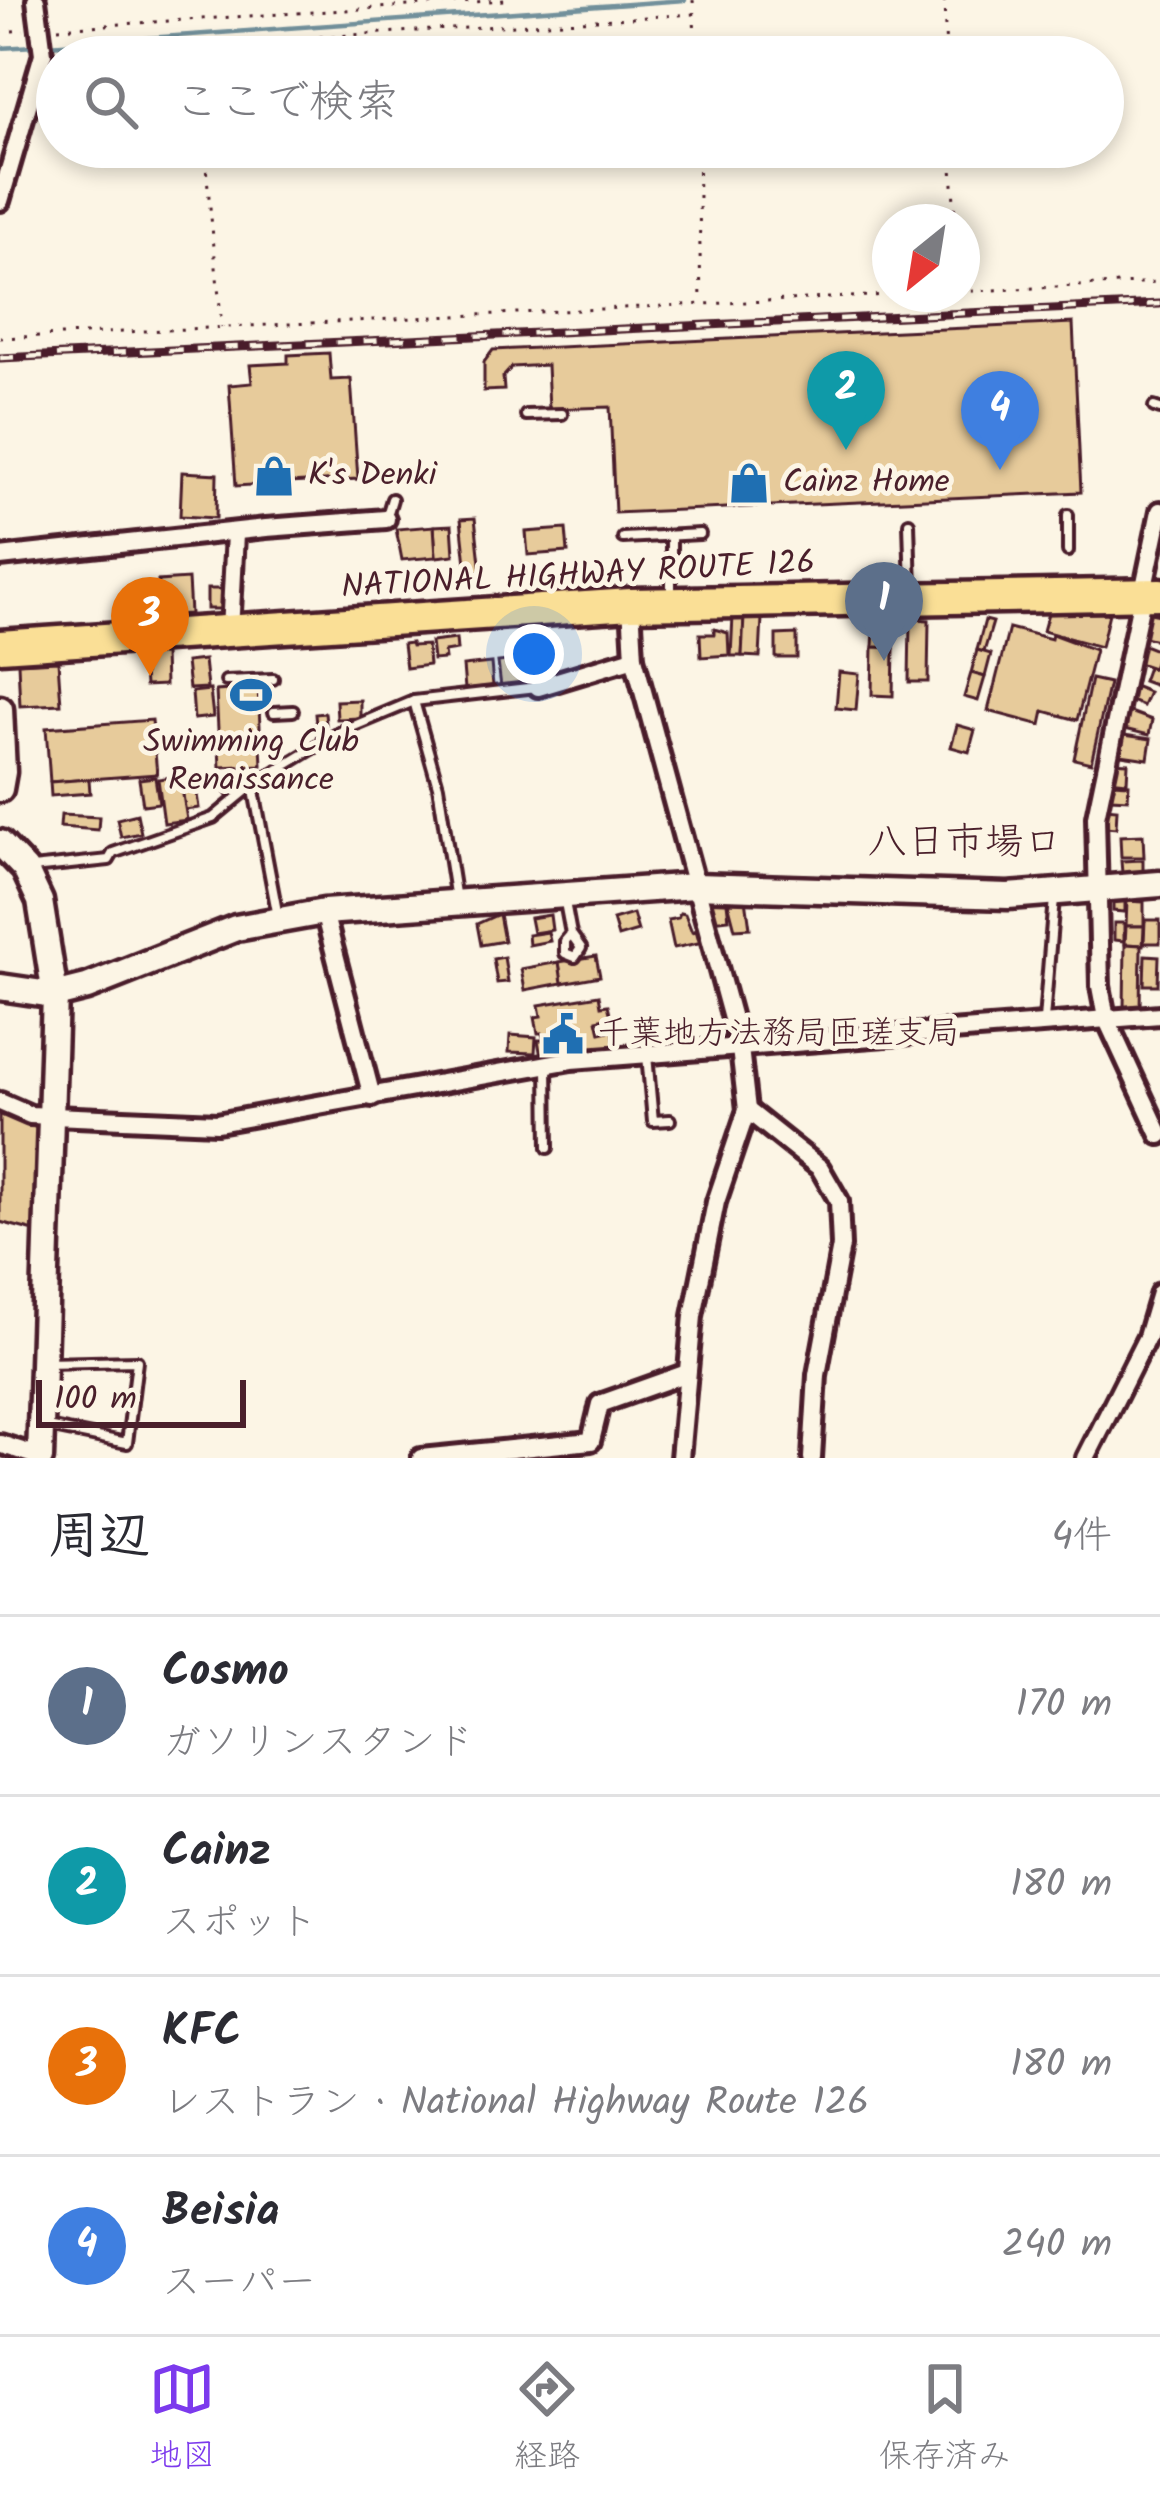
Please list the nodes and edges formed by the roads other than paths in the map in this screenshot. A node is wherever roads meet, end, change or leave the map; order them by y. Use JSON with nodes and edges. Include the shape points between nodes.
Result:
{"nodes":[{"id":1,"x":36,"y":0,"type":"edge"},
{"id":2,"x":39,"y":36,"type":"edge"},
{"id":3,"x":36,"y":78,"type":"edge"},
{"id":4,"x":0,"y":201,"type":"edge"},
{"id":5,"x":526,"y":415,"type":"dead end"},
{"id":6,"x":562,"y":415,"type":"dead end"},
{"id":7,"x":392,"y":499,"type":"dead end"},
{"id":8,"x":1160,"y":511,"type":"edge"},
{"id":9,"x":1068,"y":515,"type":"dead end"},
{"id":10,"x":386,"y":520,"type":"joint"},
{"id":11,"x":909,"y":523,"type":"dead end"},
{"id":12,"x":236,"y":534,"type":"junction"},
{"id":13,"x":700,"y":534,"type":"dead end"},
{"id":14,"x":670,"y":536,"type":"junction"},
{"id":15,"x":623,"y":538,"type":"dead end"},
{"id":16,"x":1068,"y":550,"type":"dead end"},
{"id":17,"x":0,"y":557,"type":"edge"},
{"id":18,"x":1150,"y":594,"type":"edge"},
{"id":19,"x":911,"y":598,"type":"junction"},
{"id":20,"x":672,"y":603,"type":"junction"},
{"id":21,"x":631,"y":604,"type":"junction"},
{"id":22,"x":254,"y":637,"type":"junction"},
{"id":23,"x":0,"y":646,"type":"edge"},
{"id":24,"x":634,"y":658,"type":"junction"},
{"id":25,"x":273,"y":679,"type":"dead end"},
{"id":26,"x":226,"y":682,"type":"dead end"},
{"id":27,"x":538,"y":687,"type":"joint"},
{"id":28,"x":414,"y":700,"type":"junction"},
{"id":29,"x":0,"y":709,"type":"edge"},
{"id":30,"x":293,"y":711,"type":"dead end"},
{"id":31,"x":274,"y":712,"type":"dead end"},
{"id":32,"x":253,"y":785,"type":"junction"},
{"id":33,"x":0,"y":789,"type":"edge"},
{"id":34,"x":1,"y":846,"type":"edge"},
{"id":35,"x":25,"y":868,"type":"junction"},
{"id":36,"x":1160,"y":884,"type":"edge"},
{"id":37,"x":695,"y":886,"type":"junction"},
{"id":38,"x":1096,"y":886,"type":"junction"},
{"id":39,"x":1054,"y":891,"type":"junction"},
{"id":40,"x":564,"y":895,"type":"junction"},
{"id":41,"x":456,"y":902,"type":"junction"},
{"id":42,"x":324,"y":912,"type":"junction"},
{"id":43,"x":278,"y":918,"type":"junction"},
{"id":44,"x":571,"y":934,"type":"dead end"},
{"id":45,"x":0,"y":987,"type":"edge"},
{"id":46,"x":55,"y":995,"type":"junction"},
{"id":47,"x":1160,"y":1015,"type":"edge"},
{"id":48,"x":1106,"y":1018,"type":"junction"},
{"id":49,"x":1044,"y":1022,"type":"junction"},
{"id":50,"x":740,"y":1048,"type":"junction"},
{"id":51,"x":647,"y":1053,"type":"junction"},
{"id":52,"x":547,"y":1064,"type":"junction"},
{"id":53,"x":372,"y":1097,"type":"junction"},
{"id":54,"x":0,"y":1102,"type":"edge"},
{"id":55,"x":746,"y":1110,"type":"junction"},
{"id":56,"x":52,"y":1117,"type":"junction"},
{"id":57,"x":670,"y":1120,"type":"dead end"},
{"id":58,"x":1160,"y":1135,"type":"edge"},
{"id":59,"x":548,"y":1148,"type":"dead end"},
{"id":60,"x":1160,"y":1294,"type":"edge"},
{"id":61,"x":43,"y":1364,"type":"junction"},
{"id":62,"x":687,"y":1373,"type":"junction"},
{"id":63,"x":41,"y":1426,"type":"junction"},
{"id":64,"x":0,"y":1444,"type":"edge"},
{"id":65,"x":41,"y":1458,"type":"edge"},
{"id":66,"x":421,"y":1458,"type":"edge"},
{"id":67,"x":680,"y":1458,"type":"edge"},
{"id":68,"x":812,"y":1458,"type":"edge"},
{"id":69,"x":1086,"y":1458,"type":"edge"}],
"edges":[{"from":1,"to":2,"type":"street"},
{"from":3,"to":4,"type":"street"},
{"from":5,"to":6,"type":"lane"},
{"from":7,"to":10,"type":"lane"},
{"from":8,"to":18,"type":"street"},
{"from":9,"to":16,"type":"lane"},
{"from":10,"to":12,"type":"street"},
{"from":11,"to":19,"type":"lane"},
{"from":12,"to":17,"type":"street"},
{"from":12,"to":22,"type":"street"},
{"from":13,"to":14,"type":"lane"},
{"from":14,"to":15,"type":"lane"},
{"from":14,"to":20,"type":"lane"},
{"from":18,"to":19,"type":"highway","name":"NATIONAL HIGHWAY ROUTE 126"},
{"from":18,"to":38,"type":"street","via":[[1096,818]]},
{"from":19,"to":20,"type":"highway","name":"NATIONAL HIGHWAY ROUTE 126"},
{"from":20,"to":21,"type":"highway","name":"NATIONAL HIGHWAY ROUTE 126"},
{"from":21,"to":22,"type":"highway","name":"NATIONAL HIGHWAY ROUTE 126"},
{"from":21,"to":24,"type":"street"},
{"from":22,"to":23,"type":"highway","name":"NATIONAL HIGHWAY ROUTE 126"},
{"from":24,"to":27,"type":"street"},
{"from":24,"to":37,"type":"street"},
{"from":25,"to":26,"type":"lane"},
{"from":27,"to":28,"type":"lane"},
{"from":28,"to":32,"type":"lane","via":[[342,731]]},
{"from":28,"to":41,"type":"lane","via":[[439,786]]},
{"from":29,"to":33,"type":"street"},
{"from":30,"to":31,"type":"lane"},
{"from":32,"to":35,"type":"lane","via":[[213,818],[109,860]]},
{"from":32,"to":43,"type":"lane"},
{"from":34,"to":35,"type":"street"},
{"from":35,"to":46,"type":"street","via":[[40,901]]},
{"from":36,"to":38,"type":"street"},
{"from":37,"to":39,"type":"street"},
{"from":37,"to":40,"type":"street"},
{"from":37,"to":50,"type":"street"},
{"from":38,"to":39,"type":"street"},
{"from":38,"to":48,"type":"street"},
{"from":39,"to":49,"type":"lane"},
{"from":40,"to":41,"type":"street"},
{"from":40,"to":44,"type":"lane"},
{"from":41,"to":42,"type":"street"},
{"from":42,"to":43,"type":"street"},
{"from":42,"to":53,"type":"street"},
{"from":43,"to":46,"type":"street"},
{"from":45,"to":46,"type":"street"},
{"from":46,"to":56,"type":"street"},
{"from":47,"to":48,"type":"street"},
{"from":48,"to":49,"type":"street"},
{"from":48,"to":58,"type":"street"},
{"from":49,"to":50,"type":"street"},
{"from":50,"to":51,"type":"street"},
{"from":50,"to":55,"type":"street"},
{"from":51,"to":52,"type":"street"},
{"from":51,"to":57,"type":"lane","via":[[653,1121]]},
{"from":52,"to":53,"type":"street"},
{"from":52,"to":59,"type":"lane"},
{"from":53,"to":56,"type":"street","via":[[217,1123]]},
{"from":54,"to":56,"type":"street"},
{"from":55,"to":62,"type":"street","via":[[716,1202]]},
{"from":55,"to":68,"type":"street","via":[[820,1168],[839,1201],[841,1246],[817,1375]]},
{"from":56,"to":61,"type":"street"},
{"from":60,"to":69,"type":"street"},
{"from":61,"to":63,"type":"street"},
{"from":61,"to":63,"type":"lane","via":[[137,1360],[128,1443]]},
{"from":62,"to":66,"type":"street","via":[[601,1403],[591,1441]]},
{"from":62,"to":67,"type":"street"},
{"from":63,"to":65,"type":"street"},
{"from":64,"to":65,"type":"street"}]}
